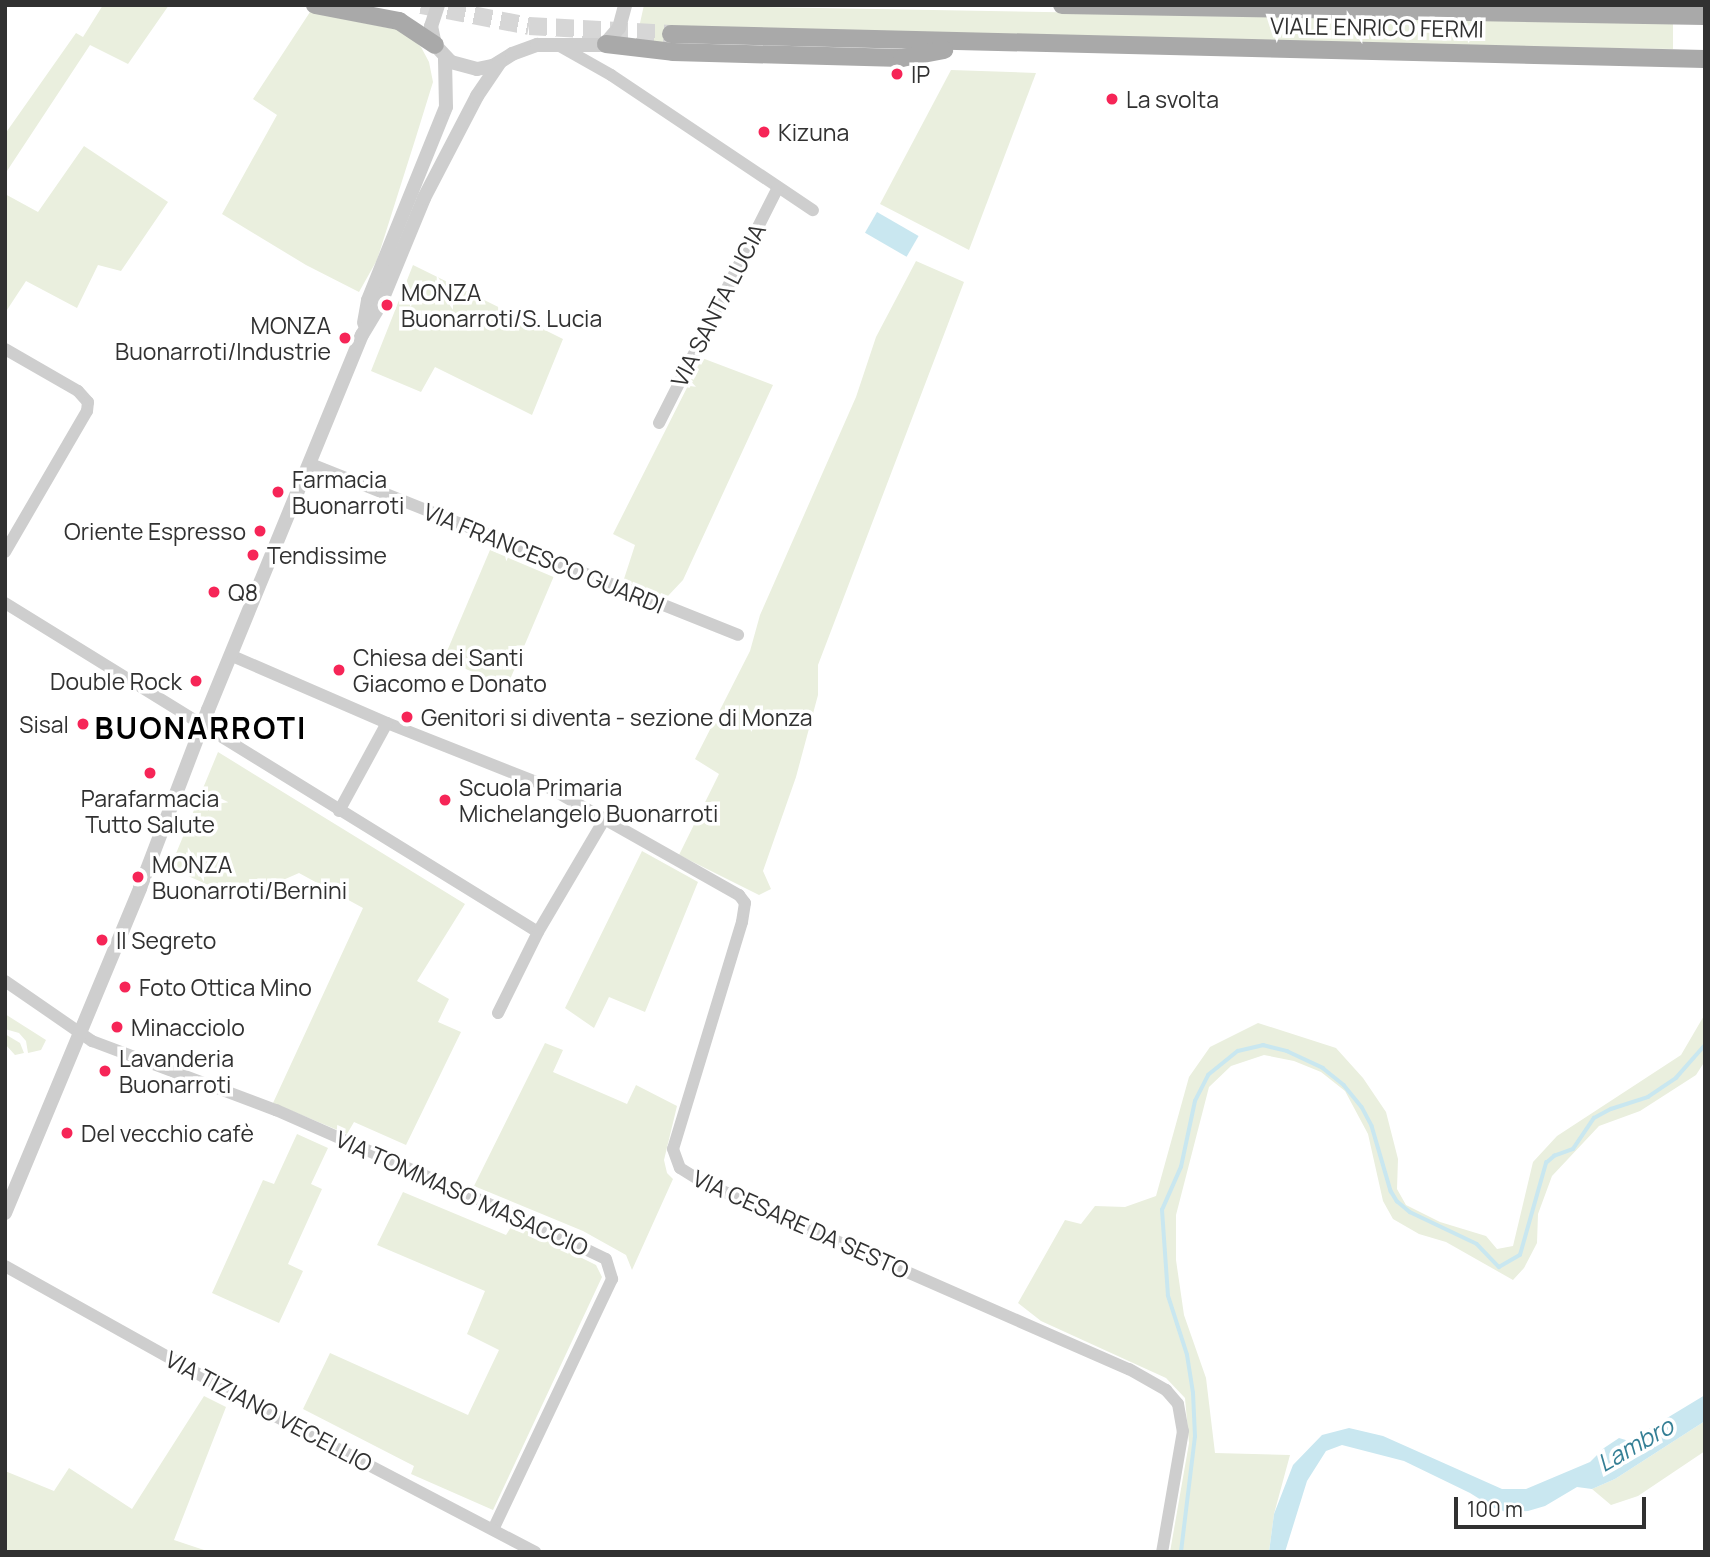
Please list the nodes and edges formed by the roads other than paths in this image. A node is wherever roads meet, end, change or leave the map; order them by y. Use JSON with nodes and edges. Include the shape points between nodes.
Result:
{"nodes":[{"id":1,"x":315,"y":5,"type":"edge"},
{"id":2,"x":438,"y":5,"type":"edge"},
{"id":3,"x":625,"y":5,"type":"edge"},
{"id":4,"x":1062,"y":5,"type":"edge"},
{"id":5,"x":1084,"y":6,"type":"edge"},
{"id":6,"x":1705,"y":16,"type":"edge"},
{"id":7,"x":671,"y":34,"type":"tunnel mouth"},
{"id":8,"x":556,"y":44,"type":"junction"},
{"id":9,"x":975,"y":44,"type":"junction"},
{"id":10,"x":604,"y":45,"type":"junction"},
{"id":11,"x":440,"y":51,"type":"junction"},
{"id":12,"x":1705,"y":58,"type":"edge"},
{"id":13,"x":500,"y":62,"type":"junction"},
{"id":14,"x":611,"y":75,"type":"junction"},
{"id":15,"x":778,"y":187,"type":"junction"},
{"id":16,"x":813,"y":209,"type":"dead end"},
{"id":17,"x":362,"y":335,"type":"junction"},
{"id":18,"x":5,"y":349,"type":"edge"},
{"id":19,"x":659,"y":423,"type":"dead end"},
{"id":20,"x":311,"y":464,"type":"junction"},
{"id":21,"x":5,"y":552,"type":"edge"},
{"id":22,"x":7,"y":609,"type":"edge"},
{"id":23,"x":738,"y":635,"type":"dead end"},
{"id":24,"x":230,"y":655,"type":"junction"},
{"id":25,"x":387,"y":723,"type":"junction"},
{"id":26,"x":202,"y":727,"type":"junction"},
{"id":27,"x":340,"y":811,"type":"junction"},
{"id":28,"x":604,"y":820,"type":"junction"},
{"id":29,"x":538,"y":932,"type":"junction"},
{"id":30,"x":5,"y":981,"type":"edge"},
{"id":31,"x":498,"y":1013,"type":"dead end"},
{"id":32,"x":80,"y":1033,"type":"junction"},
{"id":33,"x":5,"y":1213,"type":"edge"},
{"id":34,"x":5,"y":1266,"type":"edge"},
{"id":35,"x":494,"y":1528,"type":"junction"},
{"id":36,"x":535,"y":1552,"type":"edge"},
{"id":37,"x":1162,"y":1552,"type":"edge"}],
"edges":[{"from":1,"to":11,"type":"main road","via":[[399,21]]},
{"from":2,"to":11,"type":"street","via":[[431,26]]},
{"from":3,"to":10,"type":"street","via":[[619,28]]},
{"from":4,"to":5,"type":"main road","name":"VIALE ENRICO FERMI"},
{"from":5,"to":6,"type":"main road","name":"VIALE ENRICO FERMI"},
{"from":7,"to":9,"type":"main road","name":"VIALE ENRICO FERMI"},
{"from":8,"to":10,"type":"street"},
{"from":8,"to":13,"type":"street","via":[[529,46]]},
{"from":8,"to":14,"type":"street"},
{"from":9,"to":10,"type":"main road","via":[[902,58],[673,52]]},
{"from":9,"to":12,"type":"main road","name":"VIALE ENRICO FERMI"},
{"from":10,"to":14,"type":"street","via":[[601,62]]},
{"from":11,"to":13,"type":"street","via":[[468,69]]},
{"from":11,"to":17,"type":"street","via":[[446,107],[369,300]]},
{"from":13,"to":17,"type":"street","via":[[424,198],[380,305]]},
{"from":14,"to":15,"type":"street"},
{"from":15,"to":16,"type":"street"},
{"from":15,"to":19,"type":"street","name":"VIA SANTA LUCIA"},
{"from":17,"to":20,"type":"street"},
{"from":18,"to":21,"type":"street","via":[[78,391],[88,402]]},
{"from":20,"to":23,"type":"street","name":"VIA FRANCESCO GUARDI"},
{"from":20,"to":24,"type":"street"},
{"from":22,"to":26,"type":"street"},
{"from":24,"to":25,"type":"street"},
{"from":24,"to":26,"type":"street"},
{"from":25,"to":27,"type":"street"},
{"from":25,"to":28,"type":"street","via":[[527,777]]},
{"from":26,"to":27,"type":"street"},
{"from":26,"to":32,"type":"street"},
{"from":27,"to":29,"type":"street"},
{"from":28,"to":29,"type":"street"},
{"from":28,"to":37,"type":"street","name":"VIA CESARE DA SESTO","via":[[739,895],[744,903],[673,1149],[680,1168],[702,1182],[1129,1369],[1166,1390],[1178,1404],[1183,1431]]},
{"from":29,"to":31,"type":"street"},
{"from":30,"to":32,"type":"street","name":"VIA TOMMASO MASACCIO"},
{"from":32,"to":33,"type":"street"},
{"from":32,"to":35,"type":"street","name":"VIA TOMMASO MASACCIO","via":[[276,1110],[606,1259],[612,1279]]},
{"from":34,"to":35,"type":"street","name":"VIA TIZIANO VECELLIO","via":[[250,1403]]},
{"from":35,"to":36,"type":"street","name":"VIA TIZIANO VECELLIO"}]}
